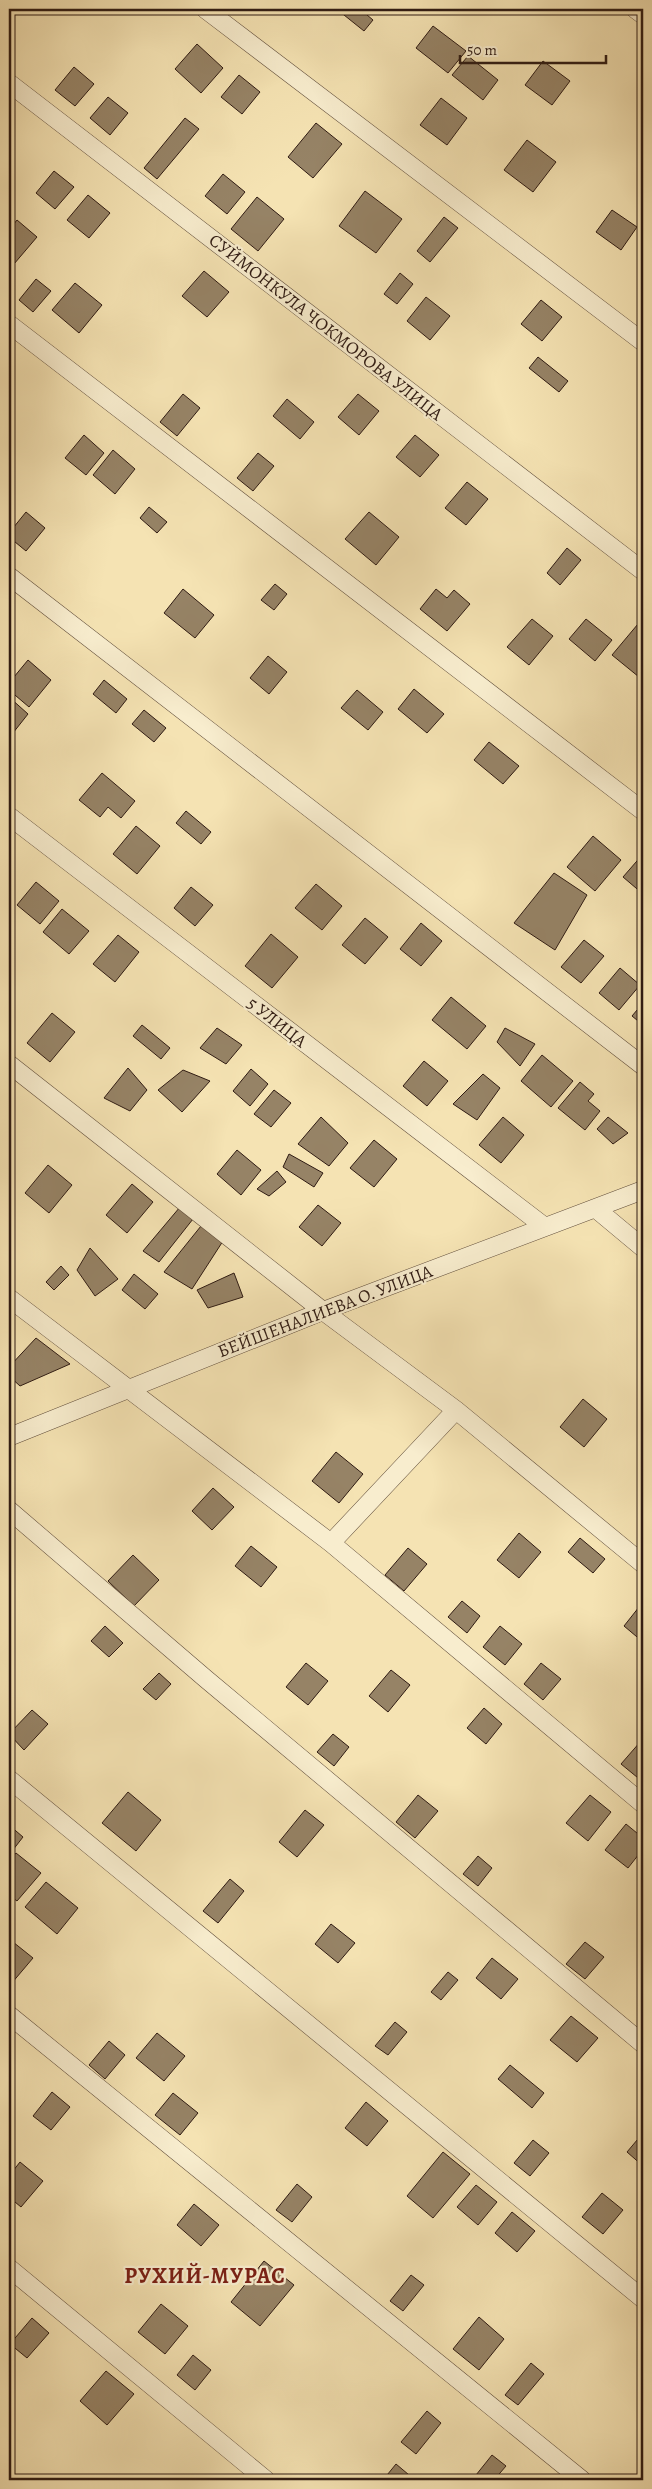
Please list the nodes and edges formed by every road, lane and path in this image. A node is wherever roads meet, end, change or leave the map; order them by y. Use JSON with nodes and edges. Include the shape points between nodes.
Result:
{"nodes":[{"id":1,"x":205,"y":9,"type":"edge"},
{"id":2,"x":9,"y":83,"type":"edge"},
{"id":3,"x":9,"y":324,"type":"edge"},
{"id":4,"x":643,"y":342,"type":"edge"},
{"id":5,"x":643,"y":571,"type":"edge"},
{"id":6,"x":9,"y":576,"type":"edge"},
{"id":7,"x":643,"y":811,"type":"edge"},
{"id":8,"x":9,"y":816,"type":"edge"},
{"id":9,"x":9,"y":1064,"type":"edge"},
{"id":10,"x":643,"y":1066,"type":"edge"},
{"id":11,"x":643,"y":1190,"type":"edge"},
{"id":12,"x":595,"y":1208,"type":"junction"},
{"id":13,"x":545,"y":1227,"type":"junction"},
{"id":14,"x":643,"y":1248,"type":"edge"},
{"id":15,"x":9,"y":1298,"type":"edge"},
{"id":16,"x":323,"y":1311,"type":"junction"},
{"id":17,"x":126,"y":1388,"type":"junction"},
{"id":18,"x":456,"y":1410,"type":"junction"},
{"id":19,"x":9,"y":1438,"type":"edge"},
{"id":20,"x":9,"y":1510,"type":"edge"},
{"id":21,"x":331,"y":1543,"type":"junction"},
{"id":22,"x":643,"y":1564,"type":"edge"},
{"id":23,"x":9,"y":1779,"type":"edge"},
{"id":24,"x":643,"y":1804,"type":"edge"},
{"id":25,"x":9,"y":2015,"type":"edge"},
{"id":26,"x":643,"y":2044,"type":"edge"},
{"id":27,"x":9,"y":2268,"type":"edge"},
{"id":28,"x":643,"y":2299,"type":"edge"},
{"id":29,"x":266,"y":2480,"type":"edge"},
{"id":30,"x":582,"y":2480,"type":"edge"}],
"edges":[{"from":1,"to":4,"type":"street"},
{"from":2,"to":5,"type":"street","name":"СУЙМОНКУЛА ЧОКМОРОВА УЛИЦА"},
{"from":3,"to":7,"type":"street"},
{"from":6,"to":10,"type":"street"},
{"from":8,"to":13,"type":"street","name":"5 УЛИЦА"},
{"from":9,"to":16,"type":"street"},
{"from":11,"to":12,"type":"street","name":"БЕЙШЕНАЛИЕВА О. УЛИЦА"},
{"from":12,"to":13,"type":"street","name":"БЕЙШЕНАЛИЕВА О. УЛИЦА"},
{"from":12,"to":14,"type":"street"},
{"from":13,"to":16,"type":"street","name":"БЕЙШЕНАЛИЕВА О. УЛИЦА"},
{"from":15,"to":17,"type":"street"},
{"from":16,"to":17,"type":"street","name":"БЕЙШЕНАЛИЕВА О. УЛИЦА"},
{"from":16,"to":18,"type":"street"},
{"from":17,"to":19,"type":"street","name":"БЕЙШЕНАЛИЕВА О. УЛИЦА"},
{"from":17,"to":21,"type":"street"},
{"from":18,"to":21,"type":"street"},
{"from":18,"to":22,"type":"street"},
{"from":20,"to":26,"type":"street"},
{"from":21,"to":24,"type":"street"},
{"from":23,"to":28,"type":"street"},
{"from":25,"to":30,"type":"street"},
{"from":27,"to":29,"type":"street"}]}
